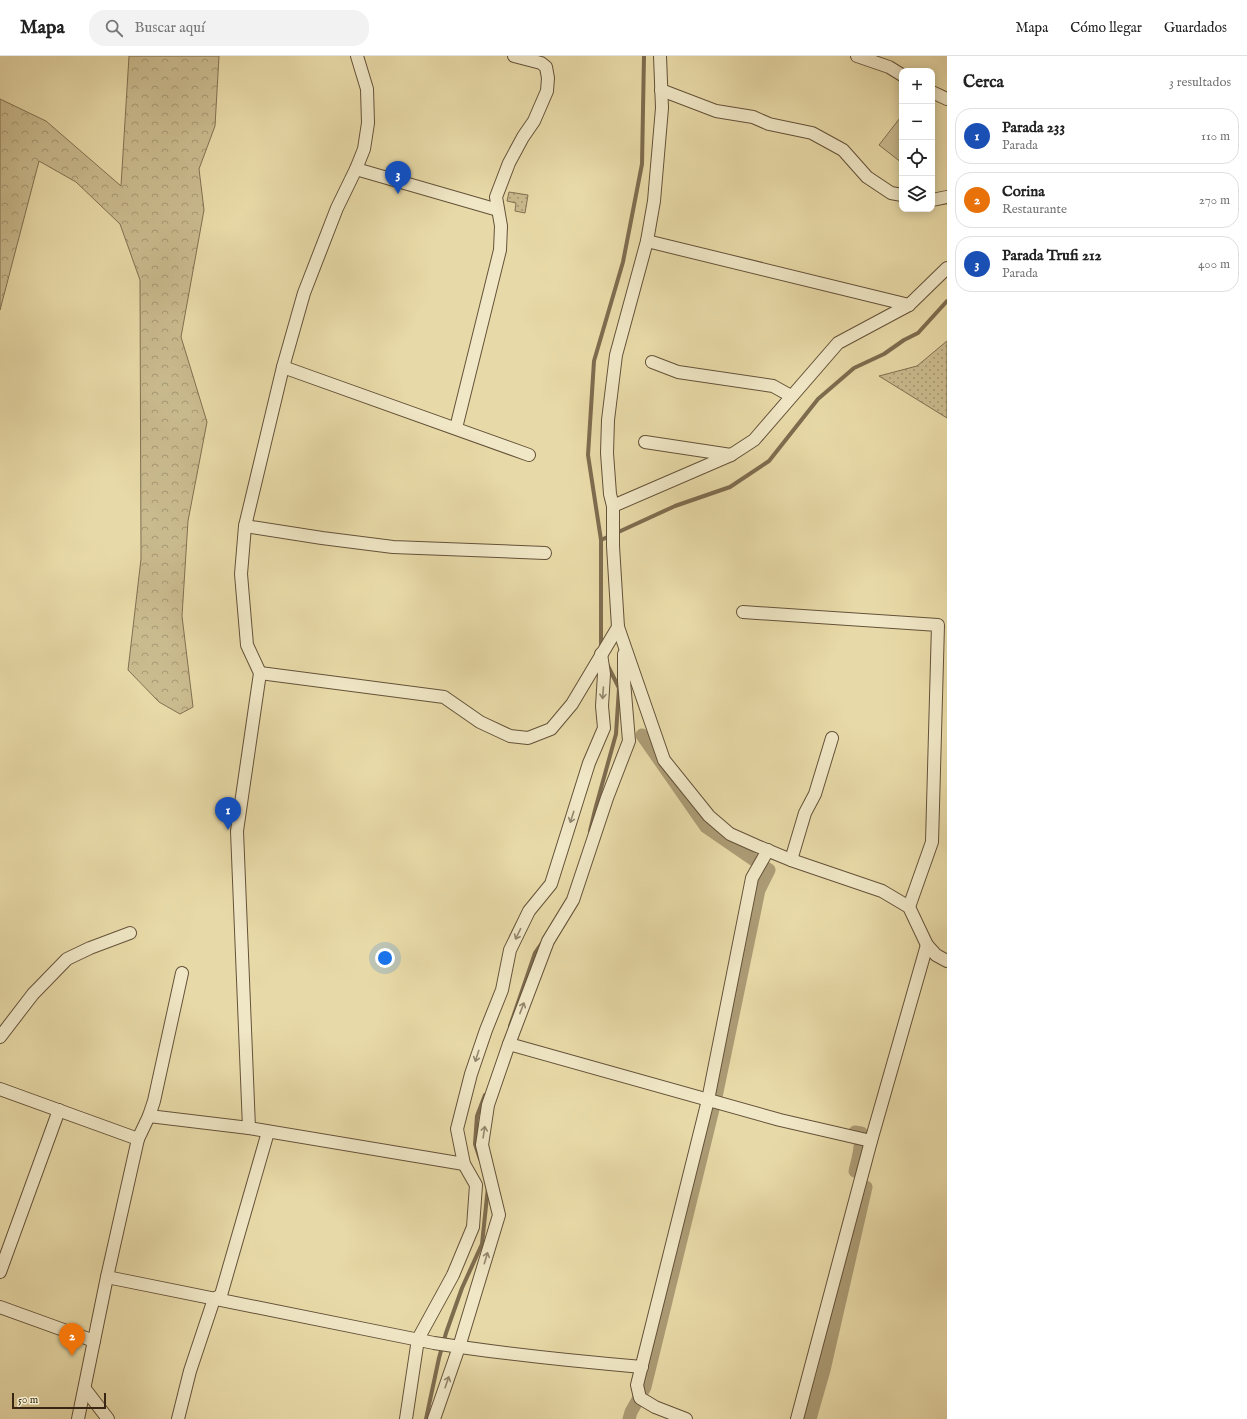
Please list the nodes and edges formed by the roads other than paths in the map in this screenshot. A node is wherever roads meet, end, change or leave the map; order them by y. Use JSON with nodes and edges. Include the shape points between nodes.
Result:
{"nodes":[{"id":1,"x":357,"y":56,"type":"edge"},
{"id":2,"x":514,"y":56,"type":"edge"},
{"id":3,"x":660,"y":56,"type":"edge"},
{"id":4,"x":857,"y":56,"type":"edge"},
{"id":5,"x":541,"y":60,"type":"edge"},
{"id":6,"x":899,"y":73,"type":"edge"},
{"id":7,"x":661,"y":90,"type":"junction"},
{"id":8,"x":935,"y":93,"type":"edge"},
{"id":9,"x":947,"y":99,"type":"edge"},
{"id":10,"x":356,"y":169,"type":"junction"},
{"id":11,"x":899,"y":194,"type":"edge"},
{"id":12,"x":947,"y":197,"type":"edge"},
{"id":13,"x":935,"y":199,"type":"edge"},
{"id":14,"x":498,"y":210,"type":"junction"},
{"id":15,"x":647,"y":241,"type":"junction"},
{"id":16,"x":947,"y":268,"type":"edge"},
{"id":17,"x":909,"y":305,"type":"junction"},
{"id":18,"x":652,"y":362,"type":"dead end"},
{"id":19,"x":284,"y":367,"type":"junction"},
{"id":20,"x":792,"y":396,"type":"junction"},
{"id":21,"x":456,"y":428,"type":"junction"},
{"id":22,"x":645,"y":442,"type":"dead end"},
{"id":23,"x":529,"y":455,"type":"dead end"},
{"id":24,"x":732,"y":455,"type":"junction"},
{"id":25,"x":613,"y":506,"type":"junction"},
{"id":26,"x":245,"y":526,"type":"junction"},
{"id":27,"x":545,"y":553,"type":"dead end"},
{"id":28,"x":743,"y":612,"type":"dead end"},
{"id":29,"x":618,"y":626,"type":"junction"},
{"id":30,"x":624,"y":644,"type":"junction"},
{"id":31,"x":602,"y":654,"type":"junction"},
{"id":32,"x":260,"y":673,"type":"junction"},
{"id":33,"x":941,"y":732,"type":"edge"},
{"id":34,"x":832,"y":738,"type":"dead end"},
{"id":35,"x":768,"y":850,"type":"junction"},
{"id":36,"x":792,"y":860,"type":"junction"},
{"id":37,"x":909,"y":907,"type":"junction"},
{"id":38,"x":130,"y":933,"type":"dead end"},
{"id":39,"x":927,"y":945,"type":"junction"},
{"id":40,"x":947,"y":962,"type":"edge"},
{"id":41,"x":182,"y":973,"type":"dead end"},
{"id":42,"x":0,"y":1038,"type":"edge"},
{"id":43,"x":509,"y":1044,"type":"junction"},
{"id":44,"x":0,"y":1089,"type":"edge"},
{"id":45,"x":708,"y":1100,"type":"junction"},
{"id":46,"x":59,"y":1110,"type":"junction"},
{"id":47,"x":149,"y":1116,"type":"junction"},
{"id":48,"x":249,"y":1128,"type":"junction"},
{"id":49,"x":268,"y":1132,"type":"junction"},
{"id":50,"x":138,"y":1139,"type":"junction"},
{"id":51,"x":871,"y":1142,"type":"junction"},
{"id":52,"x":464,"y":1164,"type":"junction"},
{"id":53,"x":0,"y":1272,"type":"edge"},
{"id":54,"x":107,"y":1277,"type":"junction"},
{"id":55,"x":214,"y":1299,"type":"junction"},
{"id":56,"x":0,"y":1307,"type":"edge"},
{"id":57,"x":418,"y":1339,"type":"junction"},
{"id":58,"x":94,"y":1341,"type":"junction"},
{"id":59,"x":455,"y":1346,"type":"junction"},
{"id":60,"x":642,"y":1367,"type":"junction"},
{"id":61,"x":85,"y":1389,"type":"junction"},
{"id":62,"x":78,"y":1419,"type":"edge"},
{"id":63,"x":108,"y":1419,"type":"edge"},
{"id":64,"x":178,"y":1419,"type":"edge"},
{"id":65,"x":406,"y":1419,"type":"edge"},
{"id":66,"x":434,"y":1419,"type":"edge"},
{"id":67,"x":686,"y":1419,"type":"edge"},
{"id":68,"x":797,"y":1419,"type":"edge"}],
"edges":[{"from":1,"to":10,"type":"street","via":[[367,89],[368,123],[364,149]]},
{"from":2,"to":5,"type":"street"},
{"from":3,"to":7,"type":"street"},
{"from":4,"to":6,"type":"street"},
{"from":5,"to":14,"type":"street","via":[[546,67],[548,78],[546,91],[534,121],[509,163],[498,190]]},
{"from":7,"to":11,"type":"street","via":[[716,111],[753,117],[769,124],[812,133],[843,150],[867,177],[891,193]]},
{"from":7,"to":15,"type":"street","via":[[660,139]]},
{"from":8,"to":9,"type":"street"},
{"from":10,"to":14,"type":"street"},
{"from":10,"to":19,"type":"street","via":[[337,208],[304,294]]},
{"from":12,"to":13,"type":"street"},
{"from":14,"to":21,"type":"street","via":[[501,226],[500,250]]},
{"from":15,"to":17,"type":"street"},
{"from":15,"to":25,"type":"street","via":[[616,355],[608,420],[610,494]]},
{"from":16,"to":17,"type":"street"},
{"from":17,"to":20,"type":"street","via":[[838,343]]},
{"from":18,"to":20,"type":"street","via":[[678,372],[773,386]]},
{"from":19,"to":21,"type":"street"},
{"from":19,"to":26,"type":"street"},
{"from":20,"to":24,"type":"street","via":[[754,440]]},
{"from":21,"to":23,"type":"street"},
{"from":22,"to":24,"type":"street"},
{"from":24,"to":25,"type":"street"},
{"from":25,"to":29,"type":"street"},
{"from":26,"to":27,"type":"street","via":[[393,547]]},
{"from":26,"to":32,"type":"street","via":[[241,574],[247,645]]},
{"from":28,"to":33,"type":"street","via":[[938,626]]},
{"from":29,"to":30,"type":"street"},
{"from":29,"to":31,"type":"street"},
{"from":30,"to":35,"type":"street","via":[[664,760],[709,816],[730,834]]},
{"from":43,"to":30,"type":"street","one_way":true,"via":[[548,941],[573,900],[629,741]]},
{"from":31,"to":32,"type":"street","via":[[572,704],[551,729],[528,738],[510,736],[480,722],[444,697]]},
{"from":31,"to":52,"type":"street","one_way":true,"via":[[604,728],[589,763],[551,884],[529,911],[510,950],[502,990],[471,1074],[457,1128]]},
{"from":32,"to":48,"type":"street","via":[[237,831]]},
{"from":33,"to":37,"type":"street","via":[[932,842]]},
{"from":34,"to":36,"type":"street","via":[[815,794],[805,813]]},
{"from":35,"to":36,"type":"street"},
{"from":35,"to":45,"type":"street","via":[[752,878]]},
{"from":36,"to":37,"type":"street","via":[[882,891]]},
{"from":37,"to":39,"type":"street"},
{"from":38,"to":42,"type":"street","via":[[67,959],[33,994]]},
{"from":39,"to":40,"type":"street"},
{"from":39,"to":51,"type":"street"},
{"from":41,"to":47,"type":"street"},
{"from":43,"to":45,"type":"street"},
{"from":59,"to":43,"type":"street","one_way":true,"via":[[499,1215],[482,1145],[488,1105]]},
{"from":44,"to":46,"type":"street"},
{"from":45,"to":51,"type":"street"},
{"from":45,"to":60,"type":"street"},
{"from":46,"to":50,"type":"street"},
{"from":46,"to":53,"type":"street"},
{"from":47,"to":48,"type":"street"},
{"from":47,"to":50,"type":"street"},
{"from":48,"to":49,"type":"street"},
{"from":49,"to":52,"type":"street"},
{"from":49,"to":55,"type":"street","via":[[220,1295]]},
{"from":50,"to":54,"type":"street"},
{"from":51,"to":68,"type":"street"},
{"from":52,"to":57,"type":"street","via":[[476,1185],[473,1227],[453,1275]]},
{"from":54,"to":55,"type":"street"},
{"from":54,"to":58,"type":"street"},
{"from":55,"to":57,"type":"street"},
{"from":55,"to":64,"type":"street","via":[[190,1371]]},
{"from":56,"to":58,"type":"street"},
{"from":57,"to":59,"type":"street"},
{"from":57,"to":65,"type":"street"},
{"from":58,"to":61,"type":"street"},
{"from":59,"to":60,"type":"street"},
{"from":66,"to":59,"type":"street","one_way":true},
{"from":60,"to":67,"type":"street","via":[[637,1385],[640,1398]]},
{"from":61,"to":62,"type":"street"},
{"from":61,"to":63,"type":"street"}]}
